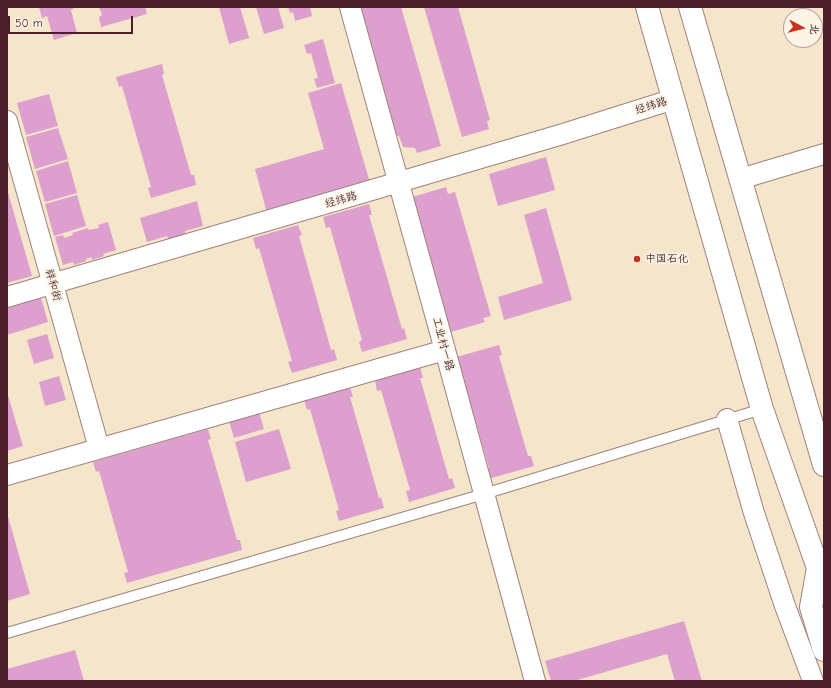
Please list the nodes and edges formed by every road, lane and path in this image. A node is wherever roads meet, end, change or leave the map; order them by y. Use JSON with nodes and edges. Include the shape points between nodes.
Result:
{"nodes":[{"id":1,"x":350,"y":7,"type":"edge"},
{"id":2,"x":647,"y":7,"type":"edge"},
{"id":3,"x":690,"y":7,"type":"edge"},
{"id":4,"x":674,"y":99,"type":"junction"},
{"id":5,"x":7,"y":121,"type":"edge"},
{"id":6,"x":824,"y":154,"type":"edge"},
{"id":7,"x":740,"y":179,"type":"junction"},
{"id":8,"x":399,"y":182,"type":"junction"},
{"id":9,"x":53,"y":284,"type":"junction"},
{"id":10,"x":7,"y":297,"type":"edge"},
{"id":11,"x":445,"y":350,"type":"junction"},
{"id":12,"x":762,"y":409,"type":"junction"},
{"id":13,"x":727,"y":419,"type":"junction"},
{"id":14,"x":99,"y":448,"type":"junction"},
{"id":15,"x":823,"y":461,"type":"edge"},
{"id":16,"x":7,"y":475,"type":"edge"},
{"id":17,"x":484,"y":494,"type":"junction"},
{"id":18,"x":821,"y":577,"type":"edge"},
{"id":19,"x":7,"y":633,"type":"edge"},
{"id":20,"x":824,"y":650,"type":"edge"},
{"id":21,"x":535,"y":681,"type":"edge"},
{"id":22,"x":813,"y":681,"type":"edge"}],
"edges":[{"from":1,"to":8,"type":"street","name":"工业村一路"},
{"from":2,"to":4,"type":"highway"},
{"from":3,"to":7,"type":"highway"},
{"from":4,"to":8,"type":"street","name":"经纬路"},
{"from":4,"to":12,"type":"highway"},
{"from":5,"to":9,"type":"street","name":"祥和街"},
{"from":6,"to":7,"type":"street"},
{"from":7,"to":15,"type":"highway"},
{"from":8,"to":9,"type":"street","name":"经纬路"},
{"from":8,"to":11,"type":"street","name":"工业村一路"},
{"from":9,"to":10,"type":"street","name":"经纬路"},
{"from":9,"to":14,"type":"street","name":"祥和街"},
{"from":11,"to":14,"type":"street"},
{"from":11,"to":17,"type":"street","name":"工业村一路"},
{"from":12,"to":13,"type":"lane"},
{"from":12,"to":18,"type":"highway"},
{"from":13,"to":17,"type":"lane"},
{"from":13,"to":22,"type":"street","via":[[754,513]]},
{"from":14,"to":16,"type":"street"},
{"from":17,"to":19,"type":"lane"},
{"from":17,"to":21,"type":"street","name":"工业村一路"},
{"from":18,"to":20,"type":"highway","via":[[811,607]]}]}
